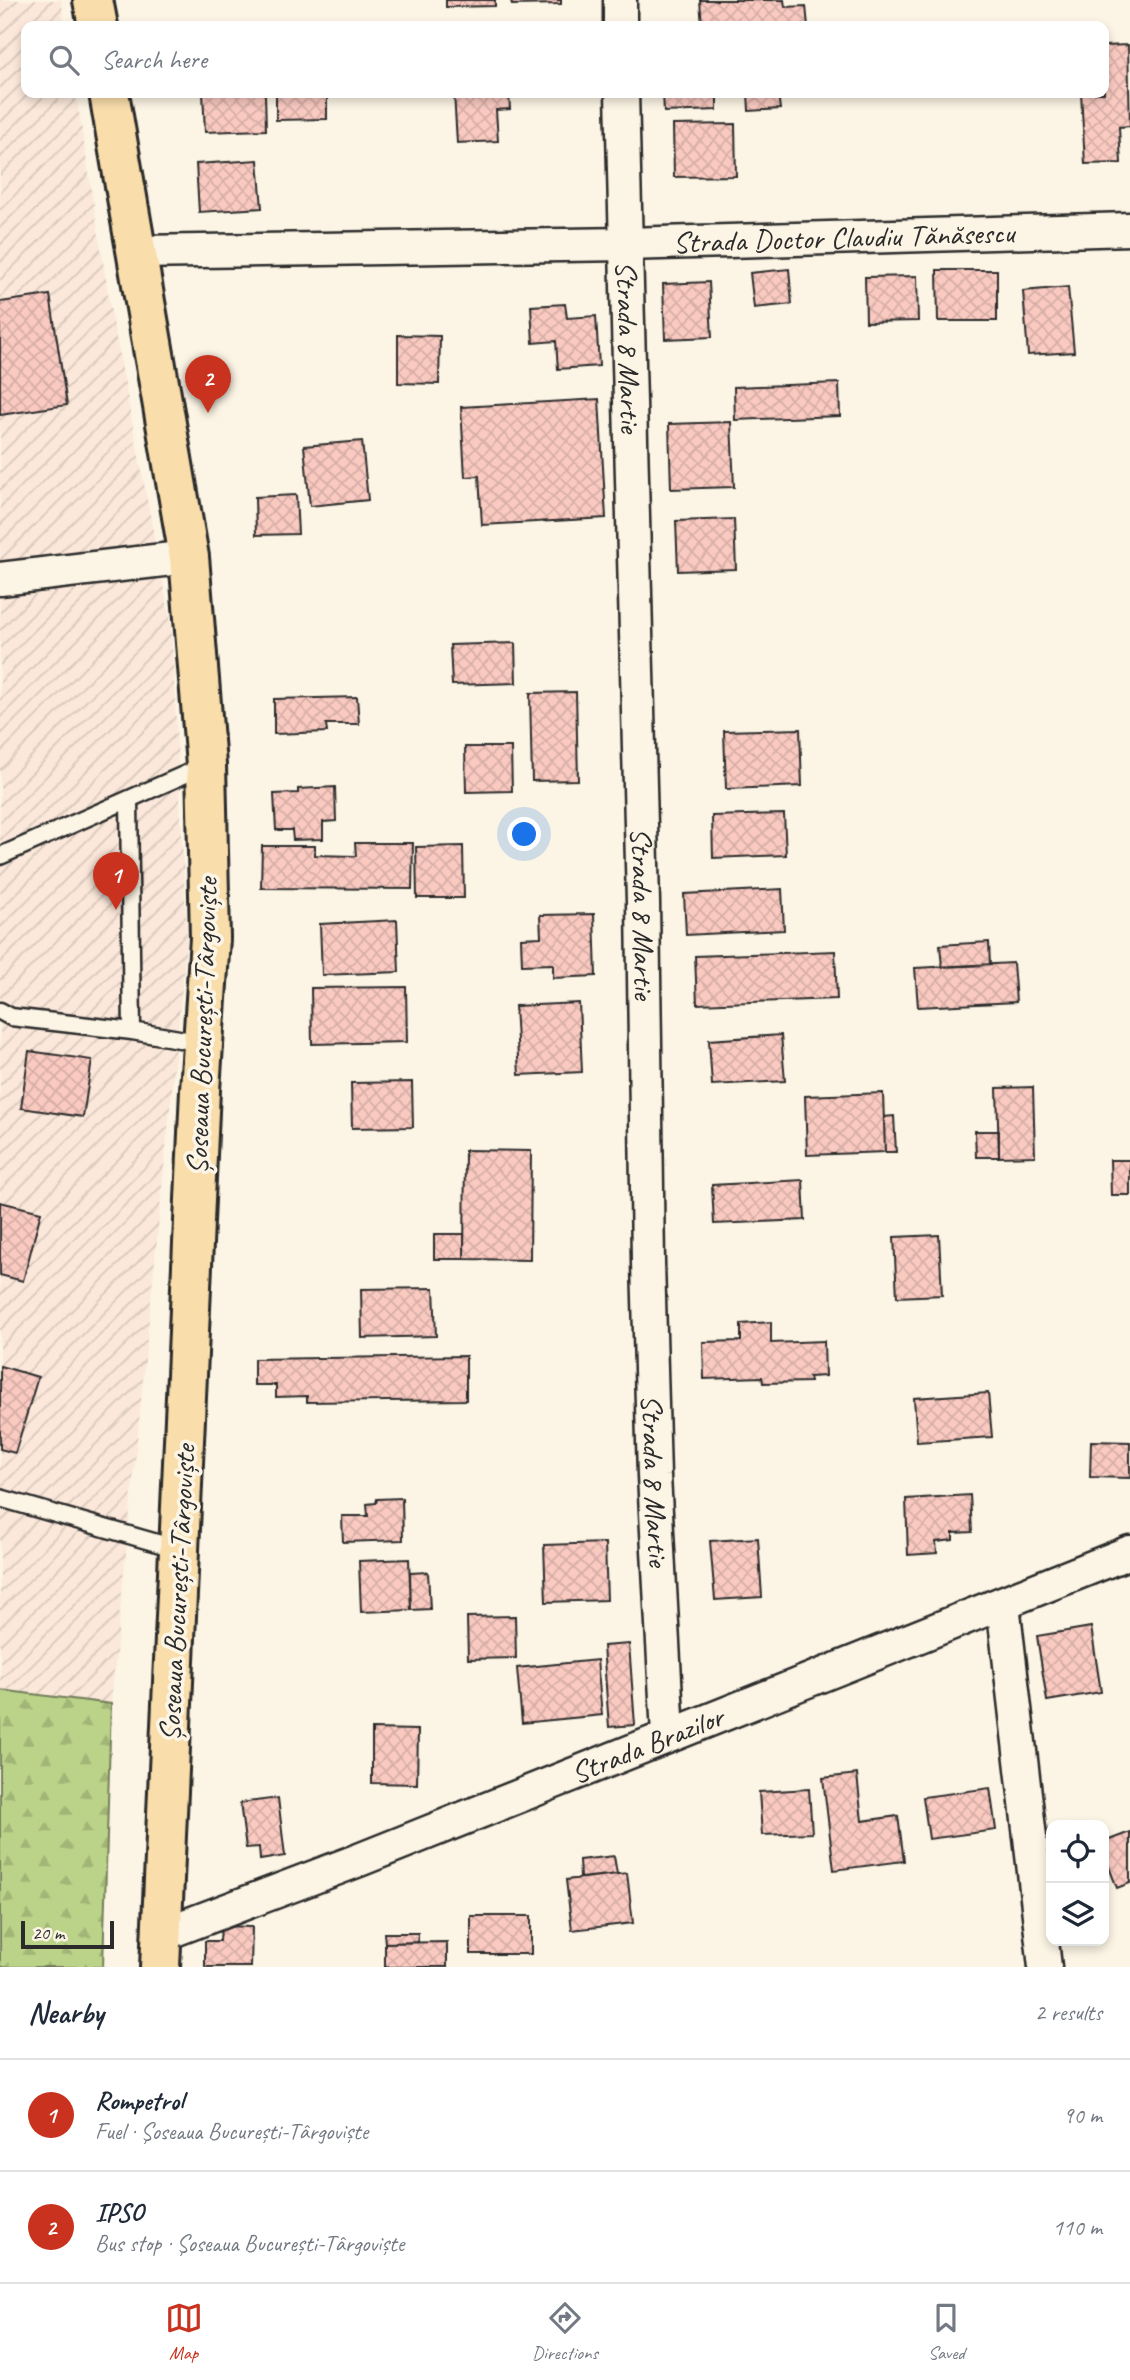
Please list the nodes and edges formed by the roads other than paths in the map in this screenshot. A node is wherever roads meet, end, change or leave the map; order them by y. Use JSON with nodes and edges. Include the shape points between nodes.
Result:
{"nodes":[{"id":1,"x":93,"y":0,"type":"edge"},
{"id":2,"x":620,"y":0,"type":"edge"},
{"id":3,"x":97,"y":21,"type":"edge"},
{"id":4,"x":620,"y":21,"type":"edge"},
{"id":5,"x":110,"y":98,"type":"edge"},
{"id":6,"x":622,"y":98,"type":"edge"},
{"id":7,"x":1130,"y":229,"type":"edge"},
{"id":8,"x":626,"y":244,"type":"junction"},
{"id":9,"x":137,"y":252,"type":"junction"},
{"id":10,"x":189,"y":557,"type":"junction"},
{"id":11,"x":0,"y":579,"type":"edge"},
{"id":12,"x":206,"y":765,"type":"junction"},
{"id":13,"x":129,"y":800,"type":"junction"},
{"id":14,"x":0,"y":856,"type":"edge"},
{"id":15,"x":0,"y":1011,"type":"edge"},
{"id":16,"x":132,"y":1031,"type":"junction"},
{"id":17,"x":203,"y":1043,"type":"junction"},
{"id":18,"x":0,"y":1498,"type":"edge"},
{"id":19,"x":178,"y":1549,"type":"junction"},
{"id":20,"x":1130,"y":1552,"type":"edge"},
{"id":21,"x":1003,"y":1604,"type":"junction"},
{"id":22,"x":668,"y":1735,"type":"junction"},
{"id":23,"x":161,"y":1951,"type":"edge"},
{"id":24,"x":1045,"y":1967,"type":"edge"}],
"edges":[{"from":1,"to":3,"type":"main road"},
{"from":2,"to":4,"type":"street"},
{"from":5,"to":9,"type":"main road","name":"Șoseaua București-Târgoviște"},
{"from":6,"to":8,"type":"street","name":"Strada 8 Martie"},
{"from":7,"to":8,"type":"street","name":"Strada Doctor Claudiu Tănăsescu"},
{"from":8,"to":9,"type":"street","name":"Strada Doctor Claudiu Tănăsescu"},
{"from":8,"to":22,"type":"street","name":"Strada 8 Martie","via":[[648,1275]]},
{"from":9,"to":10,"type":"main road","name":"Șoseaua București-Târgoviște"},
{"from":10,"to":11,"type":"street"},
{"from":10,"to":12,"type":"main road","name":"Șoseaua București-Târgoviște"},
{"from":12,"to":13,"type":"lane"},
{"from":12,"to":17,"type":"main road","name":"Șoseaua București-Târgoviște","via":[[210,938]]},
{"from":13,"to":14,"type":"lane"},
{"from":13,"to":16,"type":"lane"},
{"from":15,"to":16,"type":"lane","via":[[11,1017]]},
{"from":16,"to":17,"type":"lane"},
{"from":17,"to":19,"type":"main road","name":"Șoseaua București-Târgoviște"},
{"from":18,"to":19,"type":"lane"},
{"from":19,"to":23,"type":"main road","name":"Șoseaua București-Târgoviște"},
{"from":20,"to":21,"type":"street","name":"Strada Brazilor"},
{"from":21,"to":22,"type":"street","name":"Strada Brazilor"},
{"from":21,"to":24,"type":"street"},
{"from":22,"to":23,"type":"street","name":"Strada Brazilor","via":[[359,1860]]}]}
